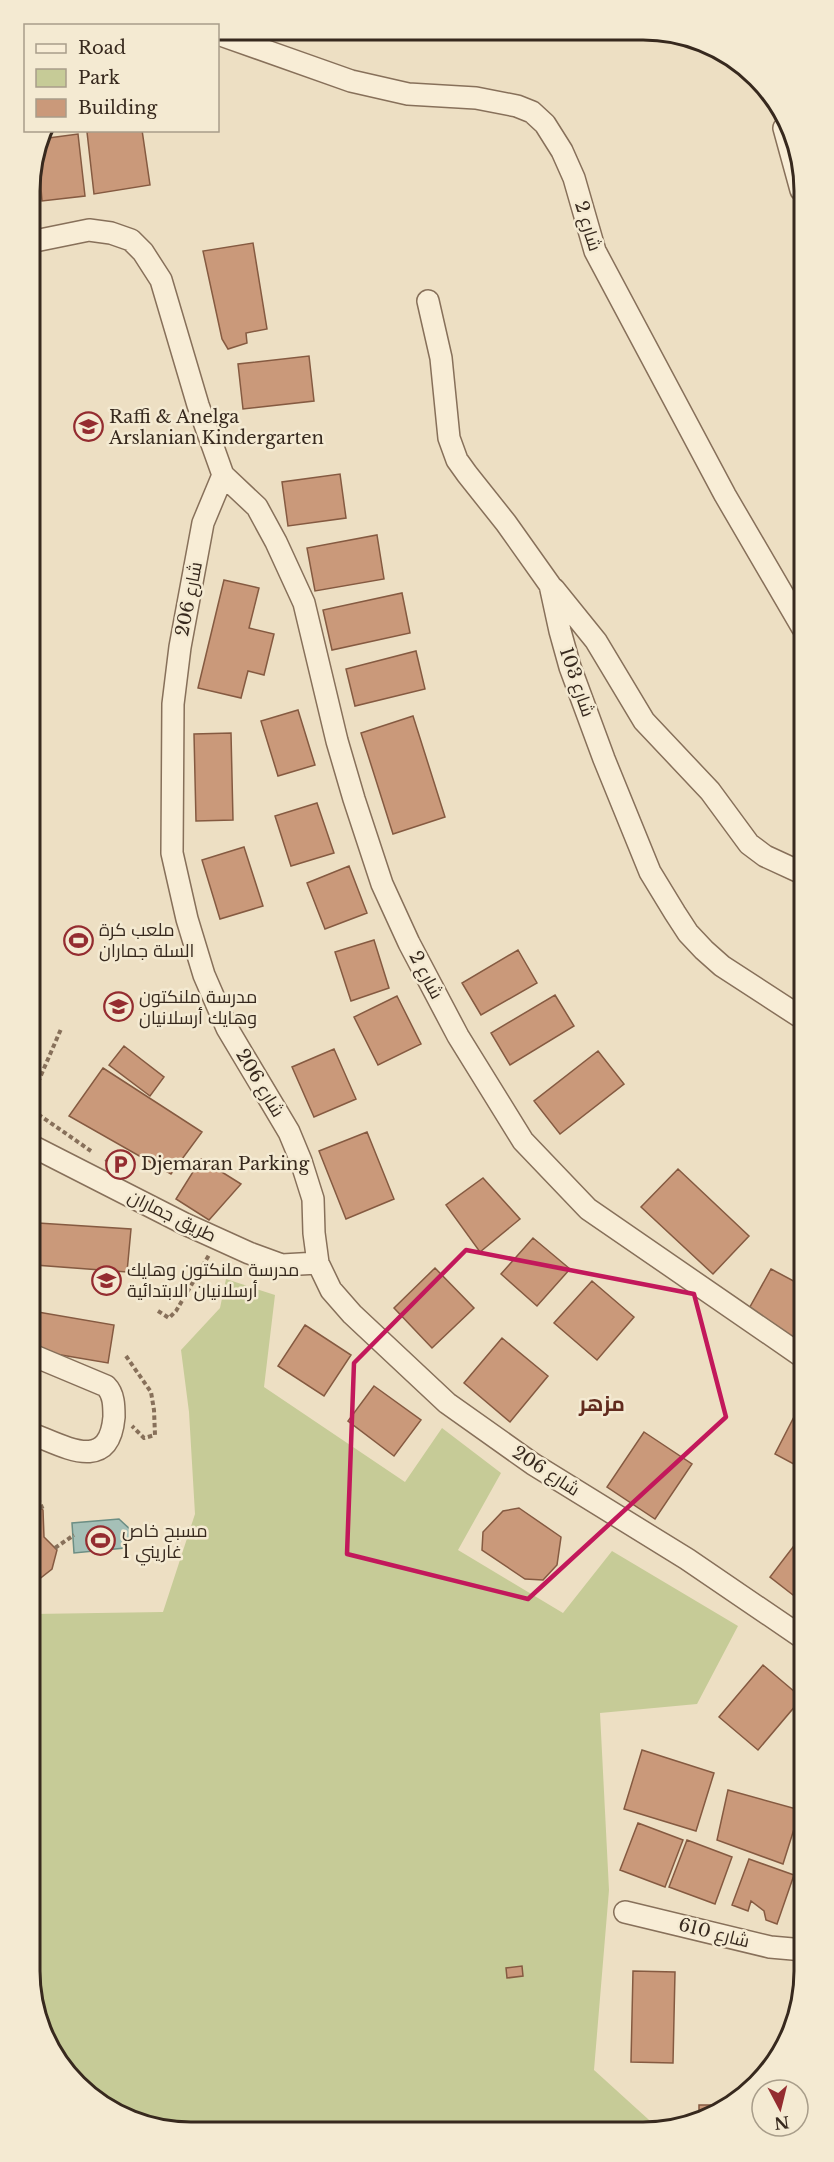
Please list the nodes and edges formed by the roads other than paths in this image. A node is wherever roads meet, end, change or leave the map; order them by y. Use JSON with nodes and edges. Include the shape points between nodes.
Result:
{"nodes":[{"id":1,"x":235,"y":40,"type":"edge"},
{"id":2,"x":41,"y":240,"type":"edge"},
{"id":3,"x":428,"y":302,"type":"dead end"},
{"id":4,"x":223,"y":475,"type":"junction"},
{"id":5,"x":550,"y":585,"type":"junction"},
{"id":6,"x":794,"y":613,"type":"edge"},
{"id":7,"x":794,"y":869,"type":"edge"},
{"id":8,"x":794,"y":1013,"type":"edge"},
{"id":9,"x":40,"y":1150,"type":"edge"},
{"id":10,"x":318,"y":1263,"type":"junction"},
{"id":11,"x":793,"y":1350,"type":"edge"},
{"id":12,"x":40,"y":1358,"type":"edge"},
{"id":13,"x":40,"y":1438,"type":"edge"},
{"id":14,"x":793,"y":1631,"type":"edge"},
{"id":15,"x":625,"y":1912,"type":"dead end"},
{"id":16,"x":793,"y":1949,"type":"edge"}],
"edges":[{"from":1,"to":6,"type":"street","name":"شارع 2","via":[[351,81],[408,94],[476,98],[517,106],[532,112],[545,124],[574,178],[595,252],[724,495]]},
{"from":2,"to":4,"type":"street","via":[[89,230],[131,240],[144,252],[161,280]]},
{"from":3,"to":5,"type":"street","name":"شارع 103","via":[[441,358],[449,438],[457,460]]},
{"from":4,"to":10,"type":"street","name":"شارع 206","via":[[203,523],[172,704],[172,853],[204,975],[227,1028],[272,1101],[301,1161],[313,1199]]},
{"from":4,"to":11,"type":"street","name":"شارع 2","via":[[257,507],[304,603],[354,799],[382,884],[404,933],[458,1036],[523,1141],[588,1209]]},
{"from":5,"to":7,"type":"street","via":[[596,641],[644,721],[710,791],[749,844]]},
{"from":5,"to":8,"type":"street","name":"شارع 103","via":[[570,667],[650,872],[688,933],[704,950]]},
{"from":9,"to":10,"type":"street","name":"طريق جماران","via":[[249,1253],[282,1264]]},
{"from":10,"to":14,"type":"street","name":"شارع 206","via":[[332,1290],[352,1314],[447,1403],[533,1464],[687,1559]]},
{"from":12,"to":13,"type":"street","via":[[106,1386],[114,1415],[108,1438],[97,1451],[66,1449]]},
{"from":15,"to":16,"type":"street","name":"شارع 610"}]}
